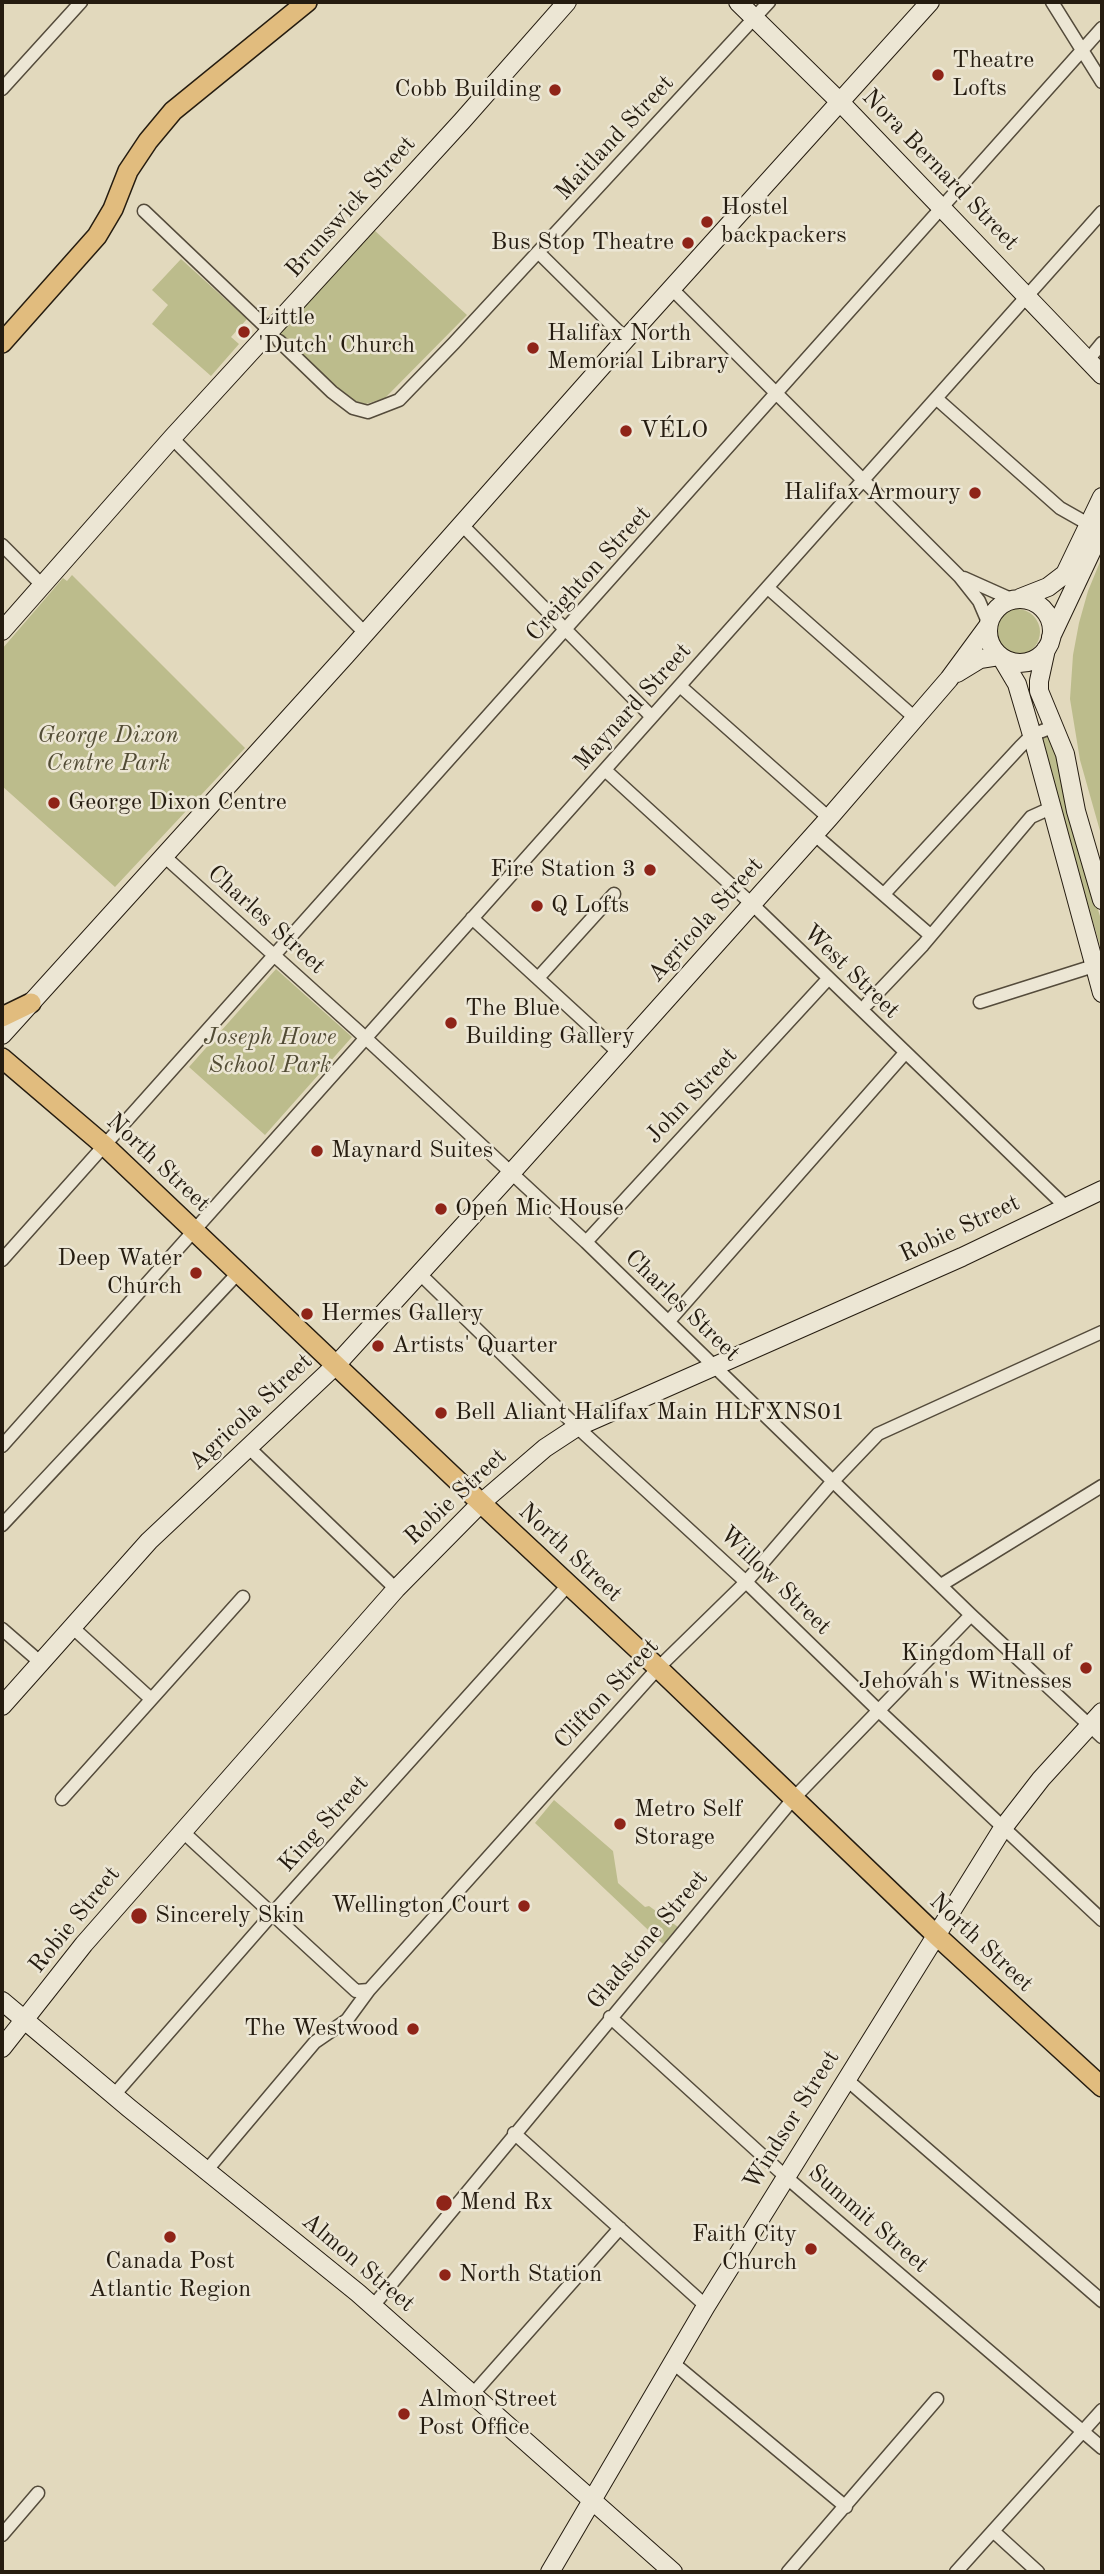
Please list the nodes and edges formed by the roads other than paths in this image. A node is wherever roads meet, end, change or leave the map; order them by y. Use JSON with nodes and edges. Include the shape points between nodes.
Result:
{"nodes":[{"id":1,"x":81,"y":2,"type":"edge"},
{"id":2,"x":307,"y":2,"type":"edge"},
{"id":3,"x":567,"y":2,"type":"edge"},
{"id":4,"x":738,"y":2,"type":"edge"},
{"id":5,"x":769,"y":2,"type":"edge"},
{"id":6,"x":930,"y":2,"type":"edge"},
{"id":7,"x":1052,"y":2,"type":"edge"},
{"id":8,"x":754,"y":18,"type":"junction"},
{"id":9,"x":1102,"y":28,"type":"edge"},
{"id":10,"x":1083,"y":50,"type":"junction"},
{"id":11,"x":1102,"y":82,"type":"edge"},
{"id":12,"x":2,"y":89,"type":"edge"},
{"id":13,"x":840,"y":102,"type":"junction"},
{"id":14,"x":943,"y":208,"type":"junction"},
{"id":15,"x":144,"y":211,"type":"dead end"},
{"id":16,"x":1102,"y":212,"type":"edge"},
{"id":17,"x":538,"y":252,"type":"junction"},
{"id":18,"x":672,"y":289,"type":"junction"},
{"id":19,"x":1028,"y":298,"type":"junction"},
{"id":20,"x":274,"y":336,"type":"junction"},
{"id":21,"x":626,"y":339,"type":"junction"},
{"id":22,"x":2,"y":343,"type":"edge"},
{"id":23,"x":1102,"y":343,"type":"edge"},
{"id":24,"x":1087,"y":360,"type":"junction"},
{"id":25,"x":1102,"y":376,"type":"edge"},
{"id":26,"x":777,"y":394,"type":"junction"},
{"id":27,"x":937,"y":399,"type":"junction"},
{"id":28,"x":172,"y":438,"type":"junction"},
{"id":29,"x":865,"y":480,"type":"junction"},
{"id":30,"x":1102,"y":497,"type":"edge"},
{"id":31,"x":462,"y":525,"type":"junction"},
{"id":32,"x":1096,"y":527,"type":"edge"},
{"id":33,"x":2,"y":545,"type":"edge"},
{"id":34,"x":960,"y":577,"type":"junction"},
{"id":35,"x":43,"y":585,"type":"junction"},
{"id":36,"x":768,"y":588,"type":"junction"},
{"id":37,"x":1015,"y":599,"type":"junction"},
{"id":38,"x":988,"y":624,"type":"junction"},
{"id":39,"x":567,"y":630,"type":"junction"},
{"id":40,"x":2,"y":631,"type":"edge"},
{"id":41,"x":365,"y":633,"type":"junction"},
{"id":42,"x":1048,"y":643,"type":"junction"},
{"id":43,"x":1000,"y":656,"type":"junction"},
{"id":44,"x":949,"y":679,"type":"junction"},
{"id":45,"x":681,"y":686,"type":"junction"},
{"id":46,"x":651,"y":716,"type":"junction"},
{"id":47,"x":915,"y":718,"type":"junction"},
{"id":48,"x":1055,"y":726,"type":"junction"},
{"id":49,"x":1032,"y":735,"type":"junction"},
{"id":50,"x":605,"y":769,"type":"junction"},
{"id":51,"x":1051,"y":808,"type":"junction"},
{"id":52,"x":830,"y":818,"type":"junction"},
{"id":53,"x":815,"y":835,"type":"junction"},
{"id":54,"x":164,"y":856,"type":"junction"},
{"id":55,"x":614,"y":894,"type":"dead end"},
{"id":56,"x":884,"y":894,"type":"junction"},
{"id":57,"x":1102,"y":900,"type":"edge"},
{"id":58,"x":753,"y":905,"type":"junction"},
{"id":59,"x":472,"y":918,"type":"junction"},
{"id":60,"x":930,"y":935,"type":"junction"},
{"id":61,"x":275,"y":955,"type":"junction"},
{"id":62,"x":1099,"y":965,"type":"edge"},
{"id":63,"x":538,"y":978,"type":"junction"},
{"id":64,"x":828,"y":979,"type":"junction"},
{"id":65,"x":1102,"y":993,"type":"edge"},
{"id":66,"x":980,"y":1002,"type":"dead end"},
{"id":67,"x":31,"y":1003,"type":"junction"},
{"id":68,"x":867,"y":1004,"type":"dead end"},
{"id":69,"x":2,"y":1017,"type":"edge"},
{"id":70,"x":2,"y":1035,"type":"edge"},
{"id":71,"x":365,"y":1037,"type":"junction"},
{"id":72,"x":618,"y":1052,"type":"junction"},
{"id":73,"x":905,"y":1054,"type":"junction"},
{"id":74,"x":2,"y":1058,"type":"edge"},
{"id":75,"x":105,"y":1146,"type":"junction"},
{"id":76,"x":512,"y":1172,"type":"junction"},
{"id":77,"x":1102,"y":1190,"type":"edge"},
{"id":78,"x":1066,"y":1207,"type":"junction"},
{"id":79,"x":195,"y":1231,"type":"junction"},
{"id":80,"x":586,"y":1242,"type":"junction"},
{"id":81,"x":2,"y":1260,"type":"edge"},
{"id":82,"x":239,"y":1272,"type":"junction"},
{"id":83,"x":419,"y":1273,"type":"junction"},
{"id":84,"x":669,"y":1321,"type":"junction"},
{"id":85,"x":1102,"y":1332,"type":"edge"},
{"id":86,"x":337,"y":1364,"type":"junction"},
{"id":87,"x":714,"y":1367,"type":"junction"},
{"id":88,"x":577,"y":1427,"type":"junction"},
{"id":89,"x":3,"y":1443,"type":"edge"},
{"id":90,"x":247,"y":1447,"type":"junction"},
{"id":91,"x":833,"y":1481,"type":"junction"},
{"id":92,"x":1102,"y":1486,"type":"edge"},
{"id":93,"x":481,"y":1503,"type":"junction"},
{"id":94,"x":2,"y":1525,"type":"edge"},
{"id":95,"x":746,"y":1581,"type":"junction"},
{"id":96,"x":569,"y":1584,"type":"junction"},
{"id":97,"x":941,"y":1585,"type":"junction"},
{"id":98,"x":396,"y":1589,"type":"junction"},
{"id":99,"x":243,"y":1597,"type":"dead end"},
{"id":100,"x":971,"y":1615,"type":"junction"},
{"id":101,"x":72,"y":1627,"type":"junction"},
{"id":102,"x":2,"y":1629,"type":"edge"},
{"id":103,"x":40,"y":1662,"type":"junction"},
{"id":104,"x":658,"y":1668,"type":"junction"},
{"id":105,"x":151,"y":1699,"type":"junction"},
{"id":106,"x":2,"y":1706,"type":"edge"},
{"id":107,"x":878,"y":1710,"type":"junction"},
{"id":108,"x":1098,"y":1725,"type":"edge"},
{"id":109,"x":62,"y":1799,"type":"dead end"},
{"id":110,"x":793,"y":1799,"type":"junction"},
{"id":111,"x":1003,"y":1828,"type":"junction"},
{"id":112,"x":182,"y":1831,"type":"junction"},
{"id":113,"x":273,"y":1913,"type":"junction"},
{"id":114,"x":1102,"y":1920,"type":"edge"},
{"id":115,"x":936,"y":1935,"type":"junction"},
{"id":116,"x":369,"y":1990,"type":"junction"},
{"id":117,"x":2,"y":2001,"type":"edge"},
{"id":118,"x":610,"y":2017,"type":"junction"},
{"id":119,"x":24,"y":2022,"type":"junction"},
{"id":120,"x":2,"y":2048,"type":"edge"},
{"id":121,"x":846,"y":2079,"type":"junction"},
{"id":122,"x":1102,"y":2087,"type":"edge"},
{"id":123,"x":114,"y":2095,"type":"junction"},
{"id":124,"x":514,"y":2133,"type":"junction"},
{"id":125,"x":207,"y":2170,"type":"junction"},
{"id":126,"x":786,"y":2177,"type":"junction"},
{"id":127,"x":620,"y":2228,"type":"junction"},
{"id":128,"x":1102,"y":2301,"type":"edge"},
{"id":129,"x":373,"y":2306,"type":"junction"},
{"id":130,"x":706,"y":2306,"type":"junction"},
{"id":131,"x":672,"y":2362,"type":"junction"},
{"id":132,"x":472,"y":2395,"type":"junction"},
{"id":133,"x":937,"y":2399,"type":"dead end"},
{"id":134,"x":1102,"y":2410,"type":"edge"},
{"id":135,"x":1083,"y":2431,"type":"junction"},
{"id":136,"x":1102,"y":2448,"type":"edge"},
{"id":137,"x":38,"y":2493,"type":"dead end"},
{"id":138,"x":591,"y":2500,"type":"junction"},
{"id":139,"x":846,"y":2507,"type":"junction"},
{"id":140,"x":993,"y":2531,"type":"junction"},
{"id":141,"x":2,"y":2535,"type":"edge"},
{"id":142,"x":550,"y":2572,"type":"edge"},
{"id":143,"x":673,"y":2572,"type":"edge"},
{"id":144,"x":788,"y":2572,"type":"edge"},
{"id":145,"x":956,"y":2572,"type":"edge"},
{"id":146,"x":1038,"y":2572,"type":"edge"}],
"edges":[{"from":1,"to":12,"type":"street"},
{"from":2,"to":22,"type":"main road","via":[[173,111],[128,172],[96,236]]},
{"from":3,"to":20,"type":"street","name":"Brunswick Street"},
{"from":4,"to":8,"type":"street","name":"Nora Bernard Street"},
{"from":5,"to":8,"type":"street","name":"Maitland Street"},
{"from":6,"to":13,"type":"street"},
{"from":7,"to":10,"type":"street"},
{"from":8,"to":13,"type":"street","name":"Nora Bernard Street"},
{"from":8,"to":17,"type":"street","name":"Maitland Street"},
{"from":9,"to":10,"type":"street","name":"Creighton Street"},
{"from":10,"to":11,"type":"street"},
{"from":10,"to":14,"type":"street","name":"Creighton Street"},
{"from":13,"to":14,"type":"street","name":"Nora Bernard Street"},
{"from":13,"to":18,"type":"street"},
{"from":14,"to":19,"type":"street","name":"Nora Bernard Street"},
{"from":14,"to":26,"type":"street","name":"Creighton Street"},
{"from":15,"to":20,"type":"street"},
{"from":16,"to":19,"type":"street","name":"Maynard Street"},
{"from":17,"to":20,"type":"street","name":"Maitland Street","via":[[399,400],[368,412],[332,393]]},
{"from":17,"to":21,"type":"street"},
{"from":18,"to":21,"type":"street"},
{"from":18,"to":26,"type":"street"},
{"from":19,"to":24,"type":"street","name":"Nora Bernard Street"},
{"from":19,"to":27,"type":"street","name":"Maynard Street"},
{"from":20,"to":28,"type":"street","name":"Brunswick Street"},
{"from":21,"to":31,"type":"street"},
{"from":23,"to":24,"type":"street"},
{"from":24,"to":25,"type":"street","name":"Nora Bernard Street"},
{"from":26,"to":29,"type":"street"},
{"from":26,"to":39,"type":"street","name":"Creighton Street"},
{"from":27,"to":29,"type":"street","name":"Maynard Street"},
{"from":27,"to":32,"type":"street","via":[[1060,508]]},
{"from":28,"to":35,"type":"street","name":"Brunswick Street"},
{"from":28,"to":41,"type":"street"},
{"from":29,"to":34,"type":"street"},
{"from":29,"to":36,"type":"street","name":"Maynard Street"},
{"from":30,"to":32,"type":"street"},
{"from":31,"to":39,"type":"street"},
{"from":31,"to":41,"type":"street"},
{"from":32,"to":37,"type":"street","via":[[1065,574],[1048,587]]},
{"from":32,"to":42,"type":"street"},
{"from":33,"to":35,"type":"street"},
{"from":34,"to":37,"type":"street"},
{"from":34,"to":38,"type":"street","via":[[979,601]]},
{"from":35,"to":40,"type":"street","name":"Brunswick Street"},
{"from":36,"to":45,"type":"street","name":"Maynard Street"},
{"from":36,"to":47,"type":"street"},
{"from":37,"to":38,"type":"street","via":[[1001,604]]},
{"from":37,"to":42,"type":"street","via":[[1036,603],[1047,614],[1052,629]]},
{"from":38,"to":43,"type":"street","via":[[988,637]]},
{"from":38,"to":44,"type":"street","name":"Agricola Street"},
{"from":39,"to":46,"type":"street"},
{"from":39,"to":61,"type":"street","name":"Creighton Street"},
{"from":41,"to":54,"type":"street"},
{"from":42,"to":43,"type":"street","via":[[1040,655],[1025,663]]},
{"from":42,"to":48,"type":"street","via":[[1040,691]]},
{"from":43,"to":44,"type":"street","name":"Agricola Street","via":[[980,659]]},
{"from":43,"to":49,"type":"street","via":[[1017,684]]},
{"from":44,"to":47,"type":"street","name":"Agricola Street"},
{"from":45,"to":46,"type":"street","name":"Maynard Street"},
{"from":45,"to":52,"type":"street"},
{"from":46,"to":50,"type":"street","name":"Maynard Street"},
{"from":47,"to":52,"type":"street","name":"Agricola Street"},
{"from":48,"to":49,"type":"street"},
{"from":48,"to":57,"type":"street"},
{"from":49,"to":51,"type":"street"},
{"from":49,"to":56,"type":"street"},
{"from":50,"to":58,"type":"street","name":"West Street"},
{"from":50,"to":59,"type":"street","name":"Maynard Street"},
{"from":51,"to":60,"type":"street","via":[[1031,817]]},
{"from":51,"to":62,"type":"street"},
{"from":52,"to":53,"type":"street","name":"Agricola Street"},
{"from":53,"to":56,"type":"street"},
{"from":53,"to":58,"type":"street","name":"Agricola Street"},
{"from":54,"to":61,"type":"street","name":"Charles Street"},
{"from":54,"to":67,"type":"street"},
{"from":55,"to":63,"type":"street"},
{"from":56,"to":60,"type":"street"},
{"from":58,"to":64,"type":"street","name":"West Street"},
{"from":58,"to":72,"type":"street","name":"Agricola Street"},
{"from":59,"to":63,"type":"street"},
{"from":59,"to":71,"type":"street","name":"Maynard Street"},
{"from":60,"to":68,"type":"street"},
{"from":61,"to":71,"type":"street","name":"Charles Street"},
{"from":61,"to":75,"type":"street","name":"Creighton Street"},
{"from":62,"to":65,"type":"street"},
{"from":62,"to":66,"type":"street"},
{"from":63,"to":72,"type":"street"},
{"from":64,"to":73,"type":"street","name":"West Street"},
{"from":64,"to":80,"type":"street","name":"John Street"},
{"from":67,"to":69,"type":"main road"},
{"from":67,"to":70,"type":"street"},
{"from":71,"to":76,"type":"street","name":"Charles Street"},
{"from":71,"to":79,"type":"street","name":"Maynard Street"},
{"from":72,"to":76,"type":"street","name":"Agricola Street"},
{"from":73,"to":78,"type":"street","name":"West Street"},
{"from":73,"to":84,"type":"street"},
{"from":74,"to":75,"type":"main road","name":"North Street"},
{"from":75,"to":79,"type":"main road","name":"North Street"},
{"from":75,"to":81,"type":"street","name":"Creighton Street"},
{"from":76,"to":80,"type":"street","name":"Charles Street"},
{"from":76,"to":83,"type":"street","name":"Agricola Street"},
{"from":77,"to":78,"type":"street","name":"Robie Street"},
{"from":78,"to":87,"type":"street","name":"Robie Street"},
{"from":79,"to":82,"type":"main road","name":"North Street"},
{"from":79,"to":89,"type":"street","name":"Maynard Street"},
{"from":80,"to":84,"type":"street","name":"Charles Street"},
{"from":82,"to":86,"type":"main road","name":"North Street"},
{"from":82,"to":94,"type":"street"},
{"from":83,"to":86,"type":"street","name":"Agricola Street"},
{"from":83,"to":88,"type":"street","name":"Willow Street"},
{"from":84,"to":87,"type":"street","name":"Charles Street"},
{"from":85,"to":91,"type":"street","name":"Clifton Street","via":[[878,1434]]},
{"from":86,"to":90,"type":"street","name":"Agricola Street"},
{"from":86,"to":93,"type":"main road","name":"North Street"},
{"from":87,"to":88,"type":"street","name":"Robie Street"},
{"from":87,"to":91,"type":"street","name":"Charles Street"},
{"from":88,"to":93,"type":"street","name":"Robie Street"},
{"from":88,"to":95,"type":"street","name":"Willow Street"},
{"from":90,"to":98,"type":"street"},
{"from":90,"to":101,"type":"street","name":"Agricola Street","via":[[149,1541]]},
{"from":91,"to":95,"type":"street","name":"Clifton Street"},
{"from":91,"to":97,"type":"street","name":"Charles Street"},
{"from":92,"to":97,"type":"street"},
{"from":93,"to":96,"type":"main road","name":"North Street"},
{"from":93,"to":98,"type":"street","name":"Robie Street"},
{"from":95,"to":104,"type":"street","name":"Clifton Street"},
{"from":95,"to":107,"type":"street","name":"Willow Street"},
{"from":96,"to":104,"type":"main road","name":"North Street"},
{"from":96,"to":113,"type":"street","name":"King Street"},
{"from":97,"to":100,"type":"street","name":"Charles Street"},
{"from":98,"to":112,"type":"street","name":"Robie Street"},
{"from":99,"to":105,"type":"street"},
{"from":100,"to":107,"type":"street","name":"Gladstone Street"},
{"from":100,"to":108,"type":"street","name":"Charles Street"},
{"from":101,"to":103,"type":"street","name":"Agricola Street"},
{"from":101,"to":105,"type":"street"},
{"from":102,"to":103,"type":"street"},
{"from":103,"to":106,"type":"street","name":"Agricola Street"},
{"from":104,"to":110,"type":"main road","name":"North Street"},
{"from":104,"to":116,"type":"street","name":"Clifton Street"},
{"from":105,"to":109,"type":"street"},
{"from":107,"to":110,"type":"street","name":"Gladstone Street"},
{"from":107,"to":111,"type":"street","name":"Willow Street"},
{"from":108,"to":111,"type":"street","name":"Windsor Street","via":[[1041,1779]]},
{"from":110,"to":115,"type":"main road","name":"North Street"},
{"from":110,"to":118,"type":"street","name":"Gladstone Street"},
{"from":111,"to":114,"type":"street","name":"Willow Street"},
{"from":111,"to":115,"type":"street","name":"Windsor Street"},
{"from":112,"to":113,"type":"street"},
{"from":112,"to":119,"type":"street","name":"Robie Street"},
{"from":113,"to":116,"type":"street","via":[[356,1991]]},
{"from":113,"to":123,"type":"street","name":"King Street"},
{"from":115,"to":121,"type":"street","name":"Windsor Street"},
{"from":115,"to":122,"type":"main road","name":"North Street"},
{"from":116,"to":125,"type":"street","name":"Clifton Street","via":[[347,2020],[316,2042]]},
{"from":117,"to":119,"type":"street","name":"Almon Street"},
{"from":118,"to":124,"type":"street","name":"Gladstone Street"},
{"from":118,"to":126,"type":"street","name":"Summit Street"},
{"from":119,"to":120,"type":"street","name":"Robie Street"},
{"from":119,"to":123,"type":"street","name":"Almon Street"},
{"from":121,"to":126,"type":"street","name":"Windsor Street"},
{"from":121,"to":128,"type":"street"},
{"from":123,"to":125,"type":"street","name":"Almon Street"},
{"from":124,"to":127,"type":"street"},
{"from":124,"to":129,"type":"street","name":"Gladstone Street"},
{"from":125,"to":129,"type":"street","name":"Almon Street"},
{"from":126,"to":130,"type":"street","name":"Windsor Street"},
{"from":126,"to":135,"type":"street","name":"Summit Street"},
{"from":127,"to":130,"type":"street"},
{"from":127,"to":132,"type":"street"},
{"from":129,"to":132,"type":"street","name":"Almon Street"},
{"from":130,"to":131,"type":"street","name":"Windsor Street"},
{"from":131,"to":138,"type":"street","name":"Windsor Street"},
{"from":131,"to":139,"type":"street"},
{"from":132,"to":138,"type":"street","name":"Almon Street"},
{"from":133,"to":139,"type":"street"},
{"from":134,"to":135,"type":"street"},
{"from":135,"to":136,"type":"street","name":"Summit Street"},
{"from":135,"to":140,"type":"street"},
{"from":137,"to":141,"type":"street"},
{"from":138,"to":142,"type":"street","name":"Windsor Street"},
{"from":138,"to":143,"type":"street","name":"Almon Street"},
{"from":139,"to":144,"type":"street"},
{"from":140,"to":145,"type":"street"},
{"from":140,"to":146,"type":"street"}]}
